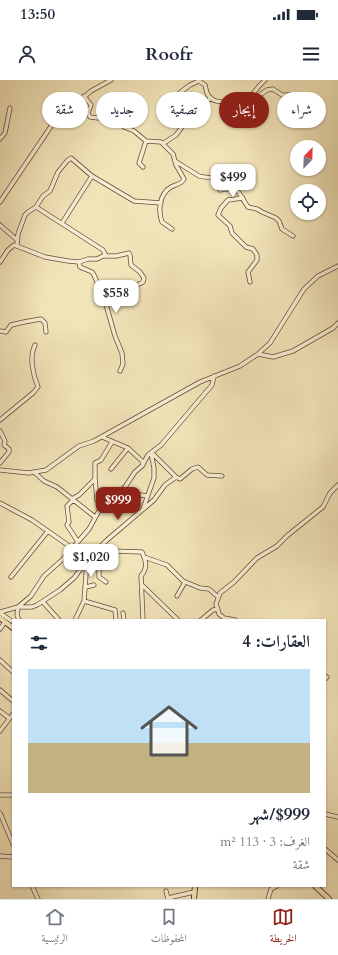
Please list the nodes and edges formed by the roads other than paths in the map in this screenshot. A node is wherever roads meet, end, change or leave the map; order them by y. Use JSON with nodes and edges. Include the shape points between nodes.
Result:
{"nodes":[{"id":1,"x":110,"y":80,"type":"edge"},
{"id":2,"x":265,"y":80,"type":"edge"},
{"id":3,"x":181,"y":92,"type":"edge"},
{"id":4,"x":207,"y":92,"type":"edge"},
{"id":5,"x":254,"y":92,"type":"edge"},
{"id":6,"x":264,"y":92,"type":"edge"},
{"id":7,"x":277,"y":92,"type":"edge"},
{"id":8,"x":88,"y":94,"type":"edge"},
{"id":9,"x":212,"y":98,"type":"joint"},
{"id":10,"x":88,"y":101,"type":"edge"},
{"id":11,"x":219,"y":102,"type":"edge"},
{"id":12,"x":10,"y":108,"type":"dead end"},
{"id":13,"x":88,"y":113,"type":"edge"},
{"id":14,"x":88,"y":113,"type":"edge"},
{"id":15,"x":50,"y":128,"type":"edge"},
{"id":16,"x":0,"y":139,"type":"edge"},
{"id":17,"x":146,"y":141,"type":"junction"},
{"id":18,"x":164,"y":144,"type":"junction"},
{"id":19,"x":175,"y":161,"type":"junction"},
{"id":20,"x":143,"y":167,"type":"dead end"},
{"id":21,"x":92,"y":176,"type":"junction"},
{"id":22,"x":243,"y":198,"type":"junction"},
{"id":23,"x":0,"y":202,"type":"edge"},
{"id":24,"x":161,"y":203,"type":"junction"},
{"id":25,"x":36,"y":207,"type":"junction"},
{"id":26,"x":62,"y":223,"type":"junction"},
{"id":27,"x":0,"y":225,"type":"edge"},
{"id":28,"x":172,"y":229,"type":"dead end"},
{"id":29,"x":293,"y":236,"type":"dead end"},
{"id":30,"x":17,"y":240,"type":"junction"},
{"id":31,"x":17,"y":246,"type":"junction"},
{"id":32,"x":106,"y":256,"type":"junction"},
{"id":33,"x":0,"y":262,"type":"edge"},
{"id":34,"x":79,"y":262,"type":"junction"},
{"id":35,"x":338,"y":266,"type":"edge"},
{"id":36,"x":250,"y":282,"type":"dead end"},
{"id":37,"x":135,"y":286,"type":"dead end"},
{"id":38,"x":338,"y":323,"type":"edge"},
{"id":39,"x":0,"y":331,"type":"edge"},
{"id":40,"x":46,"y":332,"type":"dead end"},
{"id":41,"x":35,"y":345,"type":"dead end"},
{"id":42,"x":258,"y":354,"type":"junction"},
{"id":43,"x":120,"y":371,"type":"dead end"},
{"id":44,"x":214,"y":376,"type":"junction"},
{"id":45,"x":0,"y":420,"type":"edge"},
{"id":46,"x":0,"y":431,"type":"edge"},
{"id":47,"x":102,"y":436,"type":"junction"},
{"id":48,"x":112,"y":442,"type":"junction"},
{"id":49,"x":128,"y":448,"type":"junction"},
{"id":50,"x":151,"y":453,"type":"junction"},
{"id":51,"x":0,"y":463,"type":"edge"},
{"id":52,"x":143,"y":464,"type":"junction"},
{"id":53,"x":111,"y":469,"type":"dead end"},
{"id":54,"x":0,"y":470,"type":"edge"},
{"id":55,"x":34,"y":472,"type":"junction"},
{"id":56,"x":222,"y":476,"type":"dead end"},
{"id":57,"x":176,"y":477,"type":"junction"},
{"id":58,"x":95,"y":478,"type":"junction"},
{"id":59,"x":338,"y":486,"type":"edge"},
{"id":60,"x":122,"y":489,"type":"junction"},
{"id":61,"x":148,"y":496,"type":"junction"},
{"id":62,"x":72,"y":500,"type":"junction"},
{"id":63,"x":0,"y":504,"type":"edge"},
{"id":64,"x":104,"y":505,"type":"junction"},
{"id":65,"x":143,"y":510,"type":"junction"},
{"id":66,"x":95,"y":517,"type":"junction"},
{"id":67,"x":48,"y":531,"type":"junction"},
{"id":68,"x":77,"y":543,"type":"junction"},
{"id":69,"x":72,"y":548,"type":"junction"},
{"id":70,"x":144,"y":557,"type":"junction"},
{"id":71,"x":87,"y":561,"type":"junction"},
{"id":72,"x":99,"y":561,"type":"junction"},
{"id":73,"x":11,"y":577,"type":"dead end"},
{"id":74,"x":106,"y":582,"type":"dead end"},
{"id":75,"x":185,"y":582,"type":"junction"},
{"id":76,"x":142,"y":584,"type":"junction"},
{"id":77,"x":94,"y":585,"type":"dead end"},
{"id":78,"x":86,"y":587,"type":"junction"},
{"id":79,"x":177,"y":596,"type":"dead end"},
{"id":80,"x":218,"y":597,"type":"junction"},
{"id":81,"x":84,"y":601,"type":"junction"},
{"id":82,"x":43,"y":602,"type":"junction"},
{"id":83,"x":18,"y":607,"type":"junction"},
{"id":84,"x":218,"y":609,"type":"junction"},
{"id":85,"x":0,"y":612,"type":"edge"},
{"id":86,"x":123,"y":613,"type":"dead end"},
{"id":87,"x":0,"y":618,"type":"edge"},
{"id":88,"x":18,"y":619,"type":"edge"},
{"id":89,"x":58,"y":619,"type":"edge"},
{"id":90,"x":75,"y":619,"type":"edge"},
{"id":91,"x":116,"y":619,"type":"edge"},
{"id":92,"x":124,"y":619,"type":"edge"},
{"id":93,"x":143,"y":619,"type":"edge"},
{"id":94,"x":177,"y":619,"type":"edge"},
{"id":95,"x":202,"y":619,"type":"edge"},
{"id":96,"x":230,"y":619,"type":"edge"},
{"id":97,"x":12,"y":621,"type":"edge"},
{"id":98,"x":5,"y":622,"type":"junction"},
{"id":99,"x":12,"y":627,"type":"edge"},
{"id":100,"x":0,"y":629,"type":"edge"},
{"id":101,"x":0,"y":660,"type":"edge"},
{"id":102,"x":12,"y":671,"type":"edge"},
{"id":103,"x":0,"y":690,"type":"edge"},
{"id":104,"x":12,"y":700,"type":"edge"},
{"id":105,"x":0,"y":711,"type":"edge"},
{"id":106,"x":12,"y":715,"type":"edge"},
{"id":107,"x":9,"y":718,"type":"junction"},
{"id":108,"x":0,"y":731,"type":"edge"},
{"id":109,"x":0,"y":795,"type":"edge"},
{"id":110,"x":12,"y":795,"type":"edge"},
{"id":111,"x":0,"y":813,"type":"edge"},
{"id":112,"x":326,"y":814,"type":"edge"},
{"id":113,"x":338,"y":817,"type":"edge"},
{"id":114,"x":12,"y":842,"type":"edge"},
{"id":115,"x":326,"y":850,"type":"edge"},
{"id":116,"x":0,"y":856,"type":"edge"},
{"id":117,"x":12,"y":857,"type":"edge"},
{"id":118,"x":338,"y":860,"type":"edge"},
{"id":119,"x":32,"y":887,"type":"edge"},
{"id":120,"x":194,"y":887,"type":"edge"},
{"id":121,"x":275,"y":887,"type":"edge"},
{"id":122,"x":316,"y":887,"type":"edge"},
{"id":123,"x":166,"y":891,"type":"dead end"},
{"id":124,"x":194,"y":892,"type":"junction"},
{"id":125,"x":178,"y":897,"type":"edge"},
{"id":126,"x":38,"y":899,"type":"edge"},
{"id":127,"x":168,"y":899,"type":"edge"},
{"id":128,"x":194,"y":899,"type":"edge"},
{"id":129,"x":268,"y":899,"type":"edge"},
{"id":130,"x":329,"y":899,"type":"edge"}],
"edges":[{"from":1,"to":8,"type":"street"},
{"from":2,"to":5,"type":"street"},
{"from":3,"to":4,"type":"street","via":[[199,81],[205,85]]},
{"from":6,"to":7,"type":"street","via":[[272,89]]},
{"from":9,"to":11,"type":"street"},
{"from":9,"to":18,"type":"street","via":[[194,111],[176,135]]},
{"from":10,"to":14,"type":"street","via":[[91,105]]},
{"from":12,"to":16,"type":"street","via":[[5,133]]},
{"from":13,"to":17,"type":"street","via":[[90,118],[98,118],[106,112],[114,111],[118,113],[122,126],[134,131]]},
{"from":15,"to":23,"type":"street"},
{"from":17,"to":18,"type":"street","via":[[159,141]]},
{"from":17,"to":20,"type":"street","via":[[138,163]]},
{"from":18,"to":19,"type":"street","via":[[173,154]]},
{"from":19,"to":22,"type":"street","via":[[199,176],[217,180],[220,190],[233,188]]},
{"from":19,"to":24,"type":"street","via":[[184,177],[181,183],[165,193]]},
{"from":21,"to":24,"type":"street","via":[[134,201]]},
{"from":21,"to":25,"type":"street","via":[[70,158],[63,165],[50,191]]},
{"from":21,"to":26,"type":"street"},
{"from":22,"to":29,"type":"street","via":[[248,207],[257,208],[277,219],[282,229]]},
{"from":22,"to":36,"type":"street","via":[[228,200],[218,215],[230,226],[232,233],[257,255],[257,260],[248,272]]},
{"from":24,"to":28,"type":"street","via":[[162,222]]},
{"from":25,"to":26,"type":"street"},
{"from":25,"to":30,"type":"street","via":[[25,215]]},
{"from":26,"to":32,"type":"street","via":[[103,250]]},
{"from":27,"to":30,"type":"street"},
{"from":30,"to":31,"type":"street"},
{"from":31,"to":33,"type":"street","via":[[10,248]]},
{"from":31,"to":34,"type":"street","via":[[45,258]]},
{"from":32,"to":34,"type":"street"},
{"from":32,"to":37,"type":"street","via":[[130,254],[131,265],[144,279]]},
{"from":34,"to":43,"type":"street","via":[[80,267],[94,274],[105,301],[112,329],[122,353],[123,364]]},
{"from":35,"to":42,"type":"street","via":[[325,271],[308,285],[270,343]]},
{"from":38,"to":42,"type":"street","via":[[293,351],[273,357]]},
{"from":39,"to":40,"type":"street","via":[[6,332],[11,326],[41,319],[45,323]]},
{"from":41,"to":45,"type":"street","via":[[32,355],[38,387]]},
{"from":42,"to":44,"type":"street","via":[[240,366]]},
{"from":44,"to":47,"type":"street"},
{"from":44,"to":50,"type":"street","via":[[212,385],[161,445]]},
{"from":46,"to":51,"type":"street","via":[[5,441],[4,445],[10,449]]},
{"from":47,"to":48,"type":"street"},
{"from":47,"to":55,"type":"street","via":[[79,446],[46,470]]},
{"from":48,"to":49,"type":"street"},
{"from":48,"to":58,"type":"street","via":[[101,460],[95,463]]},
{"from":49,"to":52,"type":"street"},
{"from":49,"to":53,"type":"street"},
{"from":50,"to":52,"type":"street"},
{"from":50,"to":57,"type":"street"},
{"from":50,"to":61,"type":"street","via":[[154,478]]},
{"from":52,"to":60,"type":"street"},
{"from":54,"to":55,"type":"street","via":[[29,474]]},
{"from":55,"to":62,"type":"street"},
{"from":56,"to":57,"type":"street","via":[[207,475],[198,467],[180,479]]},
{"from":57,"to":65,"type":"street","via":[[165,485]]},
{"from":58,"to":62,"type":"street"},
{"from":58,"to":64,"type":"street","via":[[97,500]]},
{"from":59,"to":80,"type":"street","via":[[323,507],[288,534],[277,546],[257,558]]},
{"from":60,"to":61,"type":"street","via":[[129,493]]},
{"from":60,"to":64,"type":"street"},
{"from":61,"to":65,"type":"street"},
{"from":62,"to":66,"type":"street"},
{"from":62,"to":68,"type":"street","via":[[67,506],[67,525]]},
{"from":63,"to":67,"type":"street"},
{"from":64,"to":66,"type":"street"},
{"from":65,"to":71,"type":"street","via":[[107,540]]},
{"from":66,"to":68,"type":"street"},
{"from":67,"to":69,"type":"street"},
{"from":67,"to":73,"type":"street"},
{"from":68,"to":69,"type":"street"},
{"from":68,"to":71,"type":"street"},
{"from":69,"to":83,"type":"street","via":[[44,576],[32,596]]},
{"from":70,"to":72,"type":"street","via":[[142,552],[111,551]]},
{"from":70,"to":75,"type":"street","via":[[167,565]]},
{"from":70,"to":76,"type":"street","via":[[146,565],[141,576]]},
{"from":71,"to":72,"type":"street"},
{"from":71,"to":78,"type":"street"},
{"from":71,"to":82,"type":"street","via":[[74,578]]},
{"from":72,"to":74,"type":"street","via":[[99,577]]},
{"from":75,"to":79,"type":"street"},
{"from":75,"to":80,"type":"street","via":[[209,590]]},
{"from":76,"to":93,"type":"street"},
{"from":76,"to":94,"type":"street"},
{"from":77,"to":78,"type":"street"},
{"from":78,"to":81,"type":"street"},
{"from":80,"to":84,"type":"street"},
{"from":81,"to":90,"type":"street"},
{"from":81,"to":91,"type":"street","via":[[115,610]]},
{"from":82,"to":83,"type":"street","via":[[32,607]]},
{"from":82,"to":89,"type":"street"},
{"from":83,"to":85,"type":"street"},
{"from":83,"to":88,"type":"street"},
{"from":84,"to":95,"type":"street"},
{"from":84,"to":96,"type":"street","via":[[219,614]]},
{"from":85,"to":97,"type":"street"},
{"from":86,"to":92,"type":"street"},
{"from":87,"to":98,"type":"main road"},
{"from":98,"to":99,"type":"main road"},
{"from":98,"to":100,"type":"street"},
{"from":101,"to":102,"type":"street"},
{"from":103,"to":104,"type":"street"},
{"from":105,"to":107,"type":"street"},
{"from":106,"to":107,"type":"street"},
{"from":107,"to":108,"type":"street"},
{"from":109,"to":110,"type":"street"},
{"from":111,"to":114,"type":"street"},
{"from":112,"to":113,"type":"street"},
{"from":115,"to":118,"type":"street"},
{"from":116,"to":117,"type":"street"},
{"from":119,"to":126,"type":"street"},
{"from":120,"to":124,"type":"main road"},
{"from":121,"to":129,"type":"street","via":[[271,889]]},
{"from":122,"to":130,"type":"main road"},
{"from":123,"to":127,"type":"street"},
{"from":124,"to":125,"type":"street"},
{"from":124,"to":128,"type":"main road"},
{"from":125,"to":127,"type":"street"}]}
